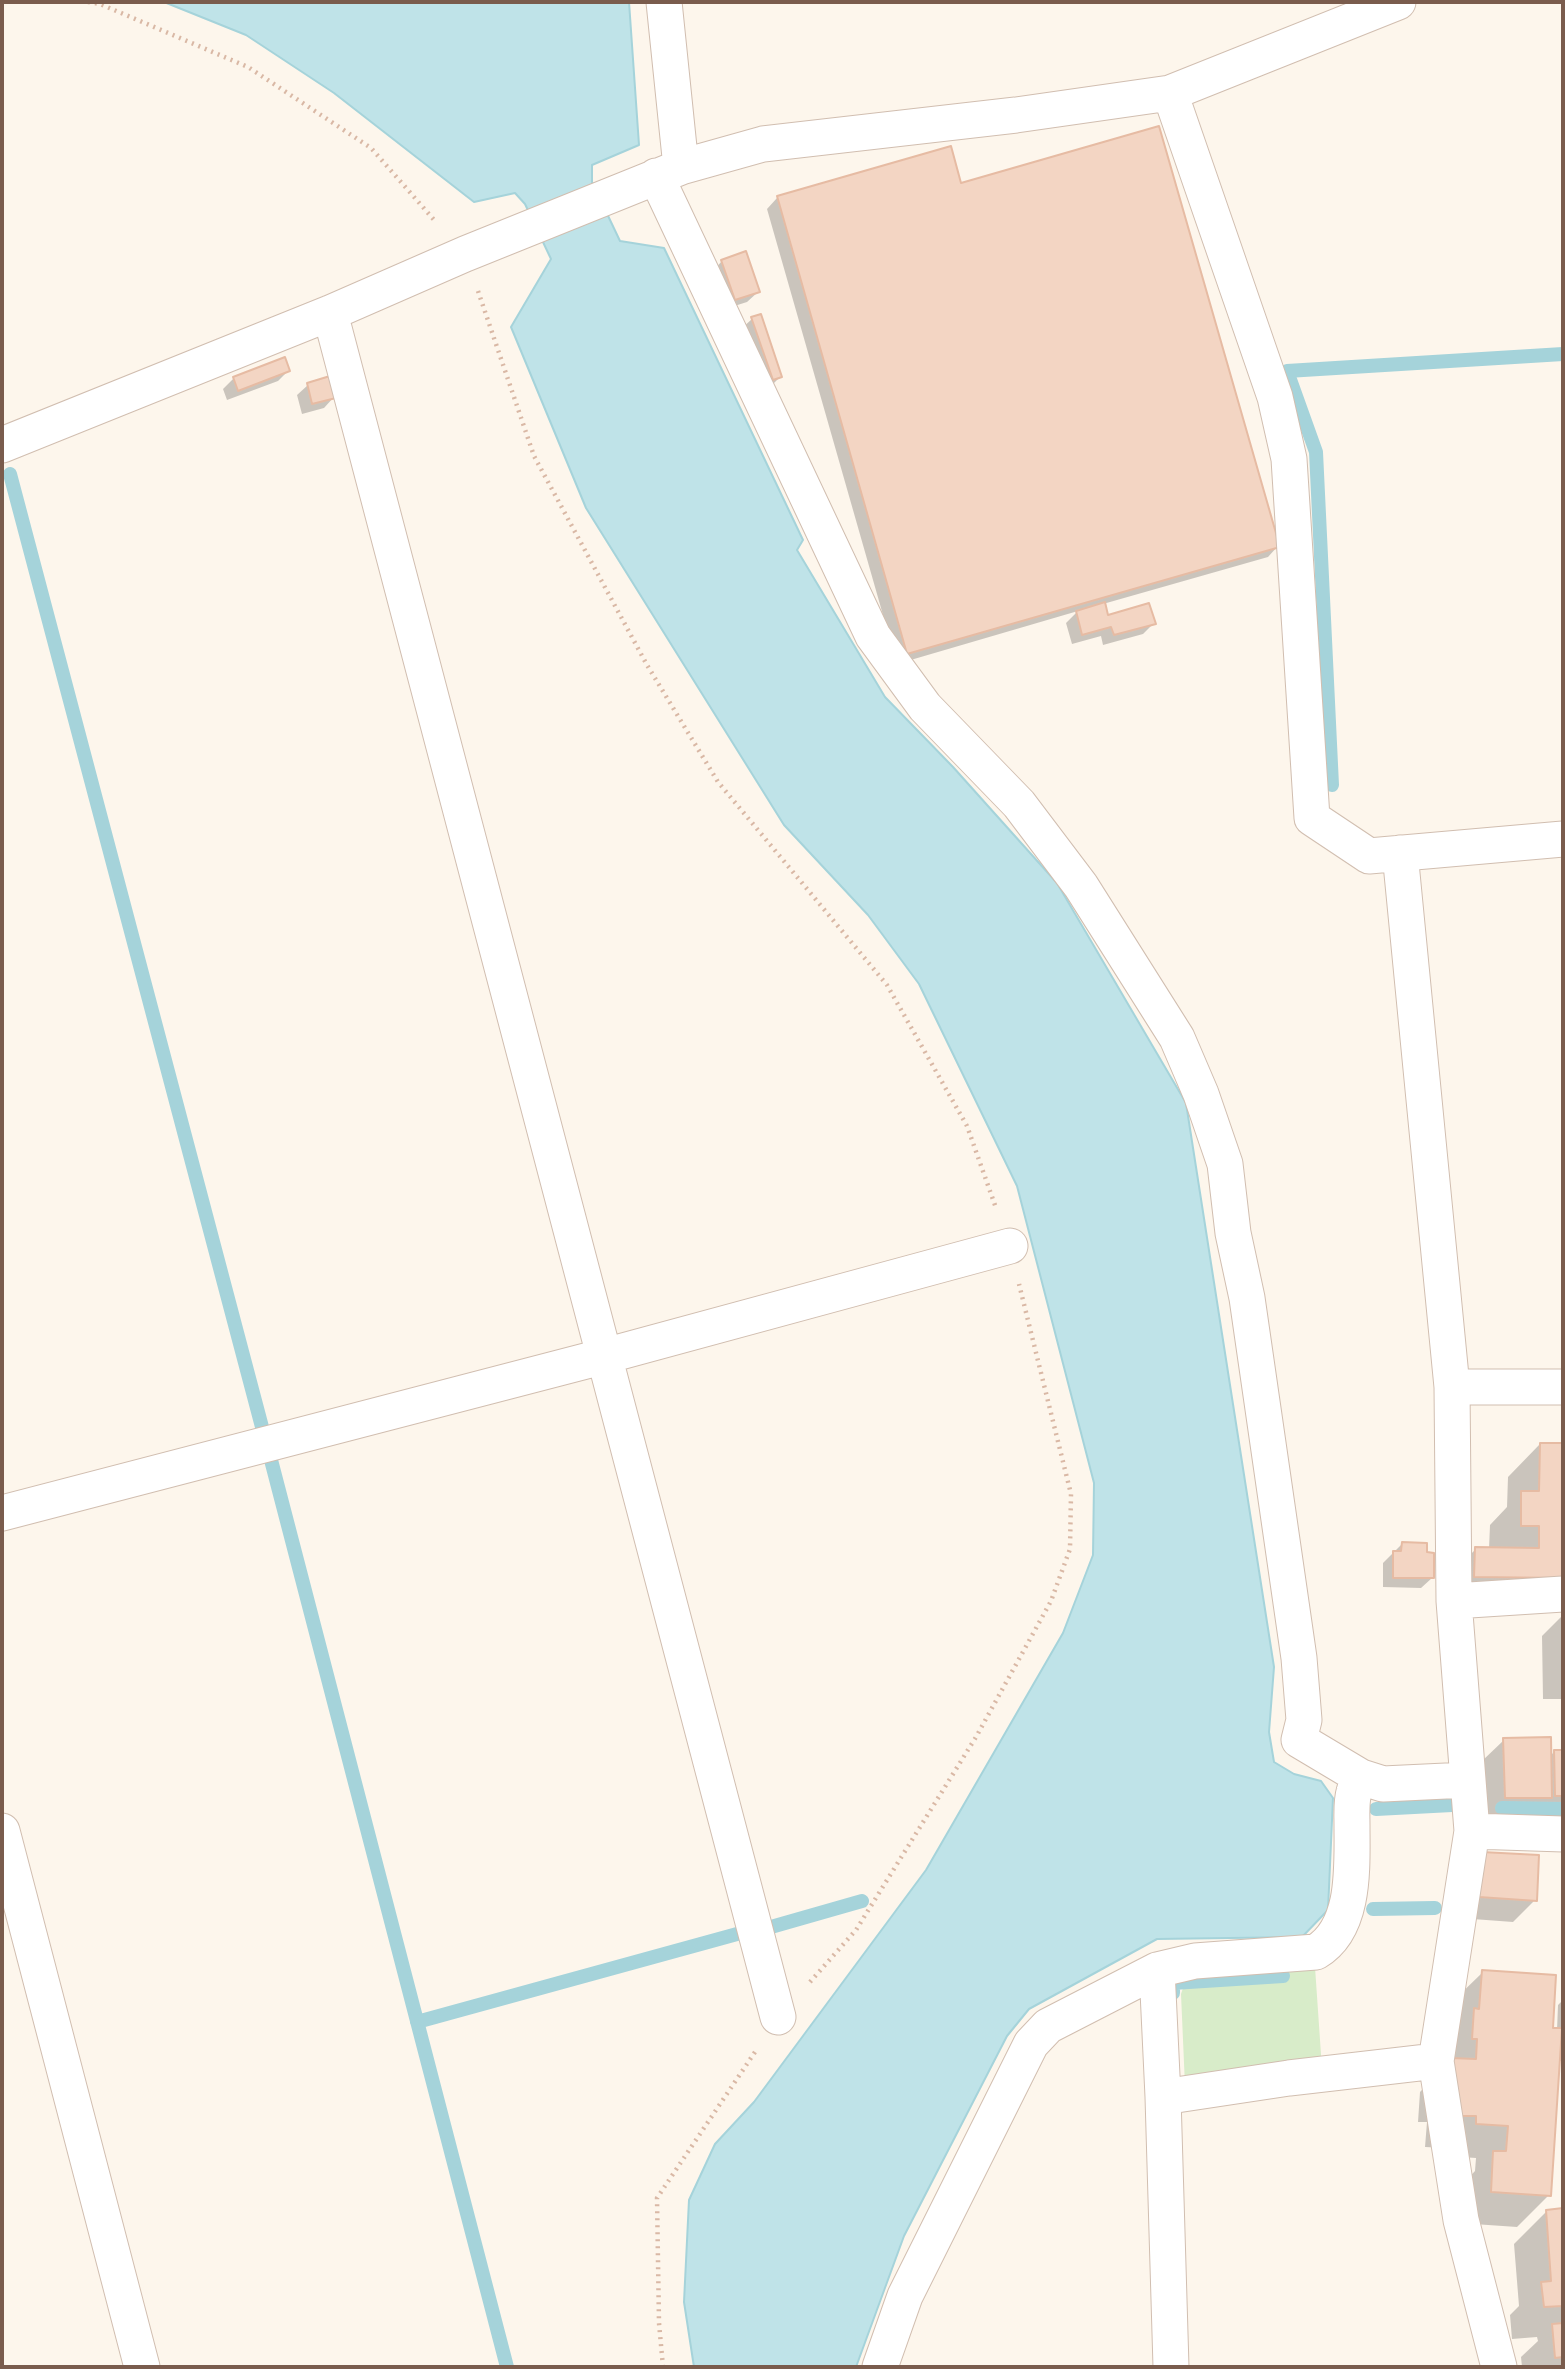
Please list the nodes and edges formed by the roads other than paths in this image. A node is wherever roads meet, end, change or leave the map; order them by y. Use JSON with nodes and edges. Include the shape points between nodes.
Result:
{"nodes":[{"id":1,"x":664,"y":2,"type":"edge"},
{"id":2,"x":1398,"y":2,"type":"edge"},
{"id":3,"x":1170,"y":93,"type":"junction"},
{"id":4,"x":656,"y":176,"type":"junction"},
{"id":5,"x":330,"y":313,"type":"junction"},
{"id":6,"x":2,"y":445,"type":"edge"},
{"id":7,"x":1563,"y":839,"type":"edge"},
{"id":8,"x":1400,"y":853,"type":"junction"},
{"id":9,"x":1010,"y":1247,"type":"road end"},
{"id":10,"x":605,"y":1356,"type":"junction"},
{"id":11,"x":1452,"y":1387,"type":"junction"},
{"id":12,"x":1563,"y":1387,"type":"edge"},
{"id":13,"x":2,"y":1513,"type":"edge"},
{"id":14,"x":1563,"y":1594,"type":"edge"},
{"id":15,"x":1454,"y":1601,"type":"junction"},
{"id":16,"x":1361,"y":1777,"type":"junction"},
{"id":17,"x":1468,"y":1780,"type":"junction"},
{"id":18,"x":1472,"y":1831,"type":"junction"},
{"id":19,"x":2,"y":1832,"type":"edge"},
{"id":20,"x":1563,"y":1834,"type":"edge"},
{"id":21,"x":1157,"y":1970,"type":"junction"},
{"id":22,"x":778,"y":2017,"type":"road end"},
{"id":23,"x":1436,"y":2061,"type":"junction"},
{"id":24,"x":1163,"y":2097,"type":"junction"},
{"id":25,"x":142,"y":2367,"type":"edge"},
{"id":26,"x":880,"y":2367,"type":"edge"},
{"id":27,"x":1171,"y":2367,"type":"edge"},
{"id":28,"x":1499,"y":2367,"type":"edge"}],
"edges":[{"from":1,"to":4,"type":"street"},
{"from":2,"to":3,"type":"street"},
{"from":3,"to":4,"type":"street","via":[[763,144]]},
{"from":3,"to":8,"type":"street","via":[[1275,397],[1289,459],[1312,818],[1369,856]]},
{"from":4,"to":5,"type":"street"},
{"from":4,"to":16,"type":"street","via":[[873,636],[925,707],[1019,804],[1081,886],[1177,1038],[1225,1164],[1299,1658],[1304,1720],[1300,1740]]},
{"from":5,"to":6,"type":"street"},
{"from":5,"to":10,"type":"street"},
{"from":7,"to":8,"type":"street"},
{"from":8,"to":11,"type":"street"},
{"from":9,"to":10,"type":"street"},
{"from":10,"to":13,"type":"street"},
{"from":10,"to":22,"type":"street"},
{"from":11,"to":12,"type":"street"},
{"from":11,"to":15,"type":"street"},
{"from":14,"to":15,"type":"street"},
{"from":15,"to":17,"type":"street"},
{"from":16,"to":17,"type":"street","via":[[1383,1784]]},
{"from":16,"to":21,"type":"street","via":[[1353,1794],[1346,1906],[1328,1945],[1316,1952],[1195,1961]]},
{"from":17,"to":18,"type":"street"},
{"from":18,"to":20,"type":"street"},
{"from":18,"to":23,"type":"street"},
{"from":19,"to":25,"type":"street"},
{"from":21,"to":24,"type":"street"},
{"from":21,"to":26,"type":"street","via":[[1048,2026],[1031,2044],[905,2296]]},
{"from":23,"to":24,"type":"street"},
{"from":23,"to":28,"type":"street","via":[[1461,2220]]},
{"from":24,"to":27,"type":"street"}]}
